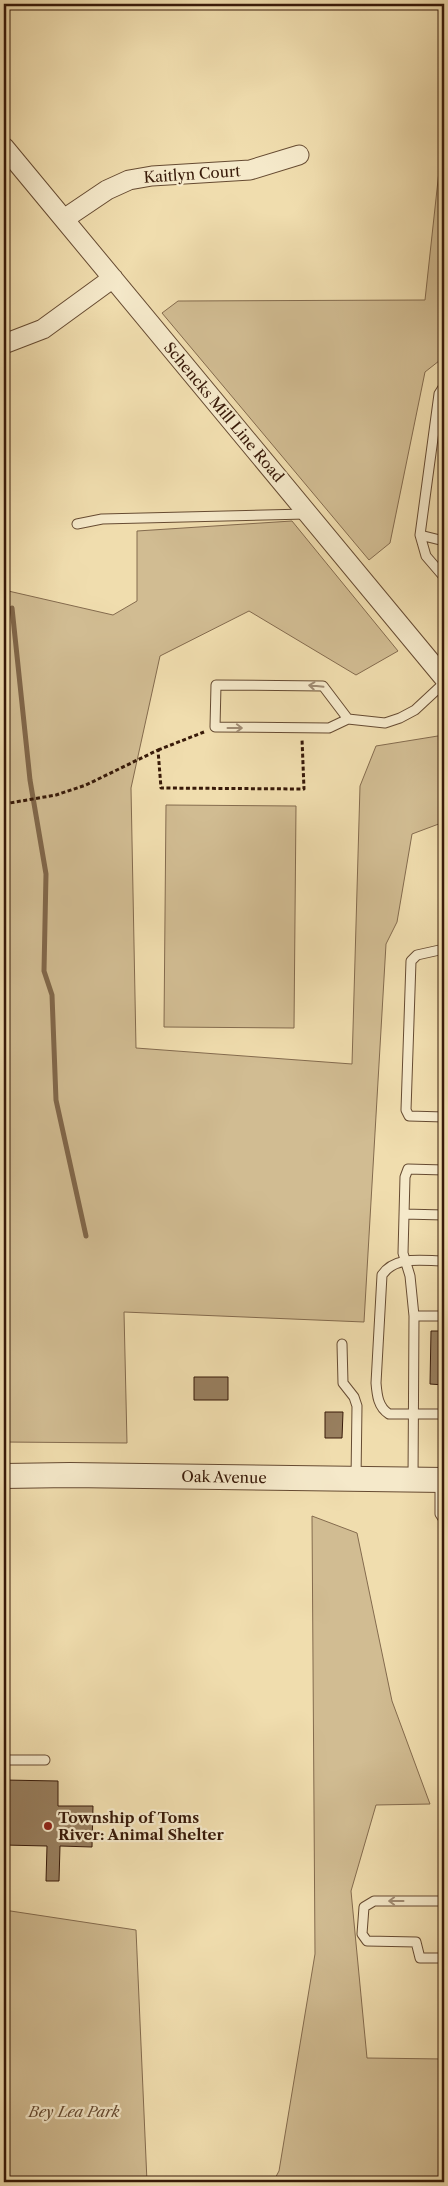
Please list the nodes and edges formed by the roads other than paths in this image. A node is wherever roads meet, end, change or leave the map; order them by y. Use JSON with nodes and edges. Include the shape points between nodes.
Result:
{"nodes":[{"id":1,"x":4,"y":147,"type":"edge"},
{"id":2,"x":299,"y":155,"type":"dead end"},
{"id":3,"x":64,"y":219,"type":"junction"},
{"id":4,"x":113,"y":278,"type":"junction"},
{"id":5,"x":4,"y":344,"type":"edge"},
{"id":6,"x":444,"y":386,"type":"edge"},
{"id":7,"x":307,"y":514,"type":"junction"},
{"id":8,"x":77,"y":524,"type":"dead end"},
{"id":9,"x":420,"y":535,"type":"junction"},
{"id":10,"x":444,"y":541,"type":"edge"},
{"id":11,"x":444,"y":578,"type":"edge"},
{"id":12,"x":444,"y":678,"type":"edge"},
{"id":13,"x":444,"y":683,"type":"edge"},
{"id":14,"x":348,"y":719,"type":"junction"},
{"id":15,"x":444,"y":949,"type":"edge"},
{"id":16,"x":444,"y":1117,"type":"edge"},
{"id":17,"x":444,"y":1170,"type":"edge"},
{"id":18,"x":404,"y":1214,"type":"junction"},
{"id":19,"x":444,"y":1214,"type":"edge"},
{"id":20,"x":405,"y":1260,"type":"junction"},
{"id":21,"x":444,"y":1261,"type":"edge"},
{"id":22,"x":414,"y":1316,"type":"junction"},
{"id":23,"x":444,"y":1316,"type":"edge"},
{"id":24,"x":342,"y":1344,"type":"dead end"},
{"id":25,"x":413,"y":1414,"type":"junction"},
{"id":26,"x":444,"y":1414,"type":"edge"},
{"id":27,"x":4,"y":1476,"type":"edge"},
{"id":28,"x":356,"y":1479,"type":"junction"},
{"id":29,"x":413,"y":1480,"type":"junction"},
{"id":30,"x":442,"y":1480,"type":"edge"},
{"id":31,"x":444,"y":1520,"type":"edge"},
{"id":32,"x":4,"y":1760,"type":"edge"},
{"id":33,"x":45,"y":1760,"type":"dead end"},
{"id":34,"x":444,"y":1901,"type":"edge"},
{"id":35,"x":444,"y":1958,"type":"edge"}],
"edges":[{"from":1,"to":3,"type":"street","name":"Schencks Mill Line Road"},
{"from":2,"to":3,"type":"street","name":"Kaitlyn Court","via":[[242,171],[130,180],[107,190]]},
{"from":3,"to":4,"type":"street","name":"Schencks Mill Line Road"},
{"from":4,"to":5,"type":"street","via":[[43,329]]},
{"from":4,"to":7,"type":"street","name":"Schencks Mill Line Road"},
{"from":6,"to":9,"type":"lane","via":[[439,394]]},
{"from":7,"to":8,"type":"lane","via":[[102,519]]},
{"from":7,"to":12,"type":"street","name":"Schencks Mill Line Road"},
{"from":9,"to":10,"type":"lane"},
{"from":9,"to":11,"type":"lane","via":[[426,556]]},
{"from":13,"to":14,"type":"lane","via":[[400,718],[385,723]]},
{"from":14,"to":14,"type":"lane","one_way":true,"via":[[323,686],[216,685],[215,727],[329,728]]},
{"from":15,"to":16,"type":"lane","via":[[417,955],[411,961],[406,1110],[409,1116]]},
{"from":17,"to":18,"type":"lane","via":[[408,1169]]},
{"from":18,"to":19,"type":"lane"},
{"from":18,"to":20,"type":"lane"},
{"from":20,"to":21,"type":"lane"},
{"from":20,"to":22,"type":"lane"},
{"from":20,"to":25,"type":"lane","via":[[387,1267],[382,1275],[376,1384],[384,1411]]},
{"from":22,"to":23,"type":"lane"},
{"from":22,"to":25,"type":"lane"},
{"from":24,"to":28,"type":"lane","via":[[342,1378],[357,1406]]},
{"from":25,"to":26,"type":"lane"},
{"from":25,"to":29,"type":"lane"},
{"from":27,"to":28,"type":"street","name":"Oak Avenue","via":[[70,1474]]},
{"from":28,"to":29,"type":"street","name":"Oak Avenue"},
{"from":29,"to":30,"type":"street","name":"Oak Avenue"},
{"from":30,"to":31,"type":"lane","via":[[440,1514]]},
{"from":32,"to":33,"type":"lane"},
{"from":34,"to":35,"type":"lane","one_way":true,"via":[[374,1901],[364,1907],[362,1934],[367,1941],[416,1942],[420,1958]]}]}
